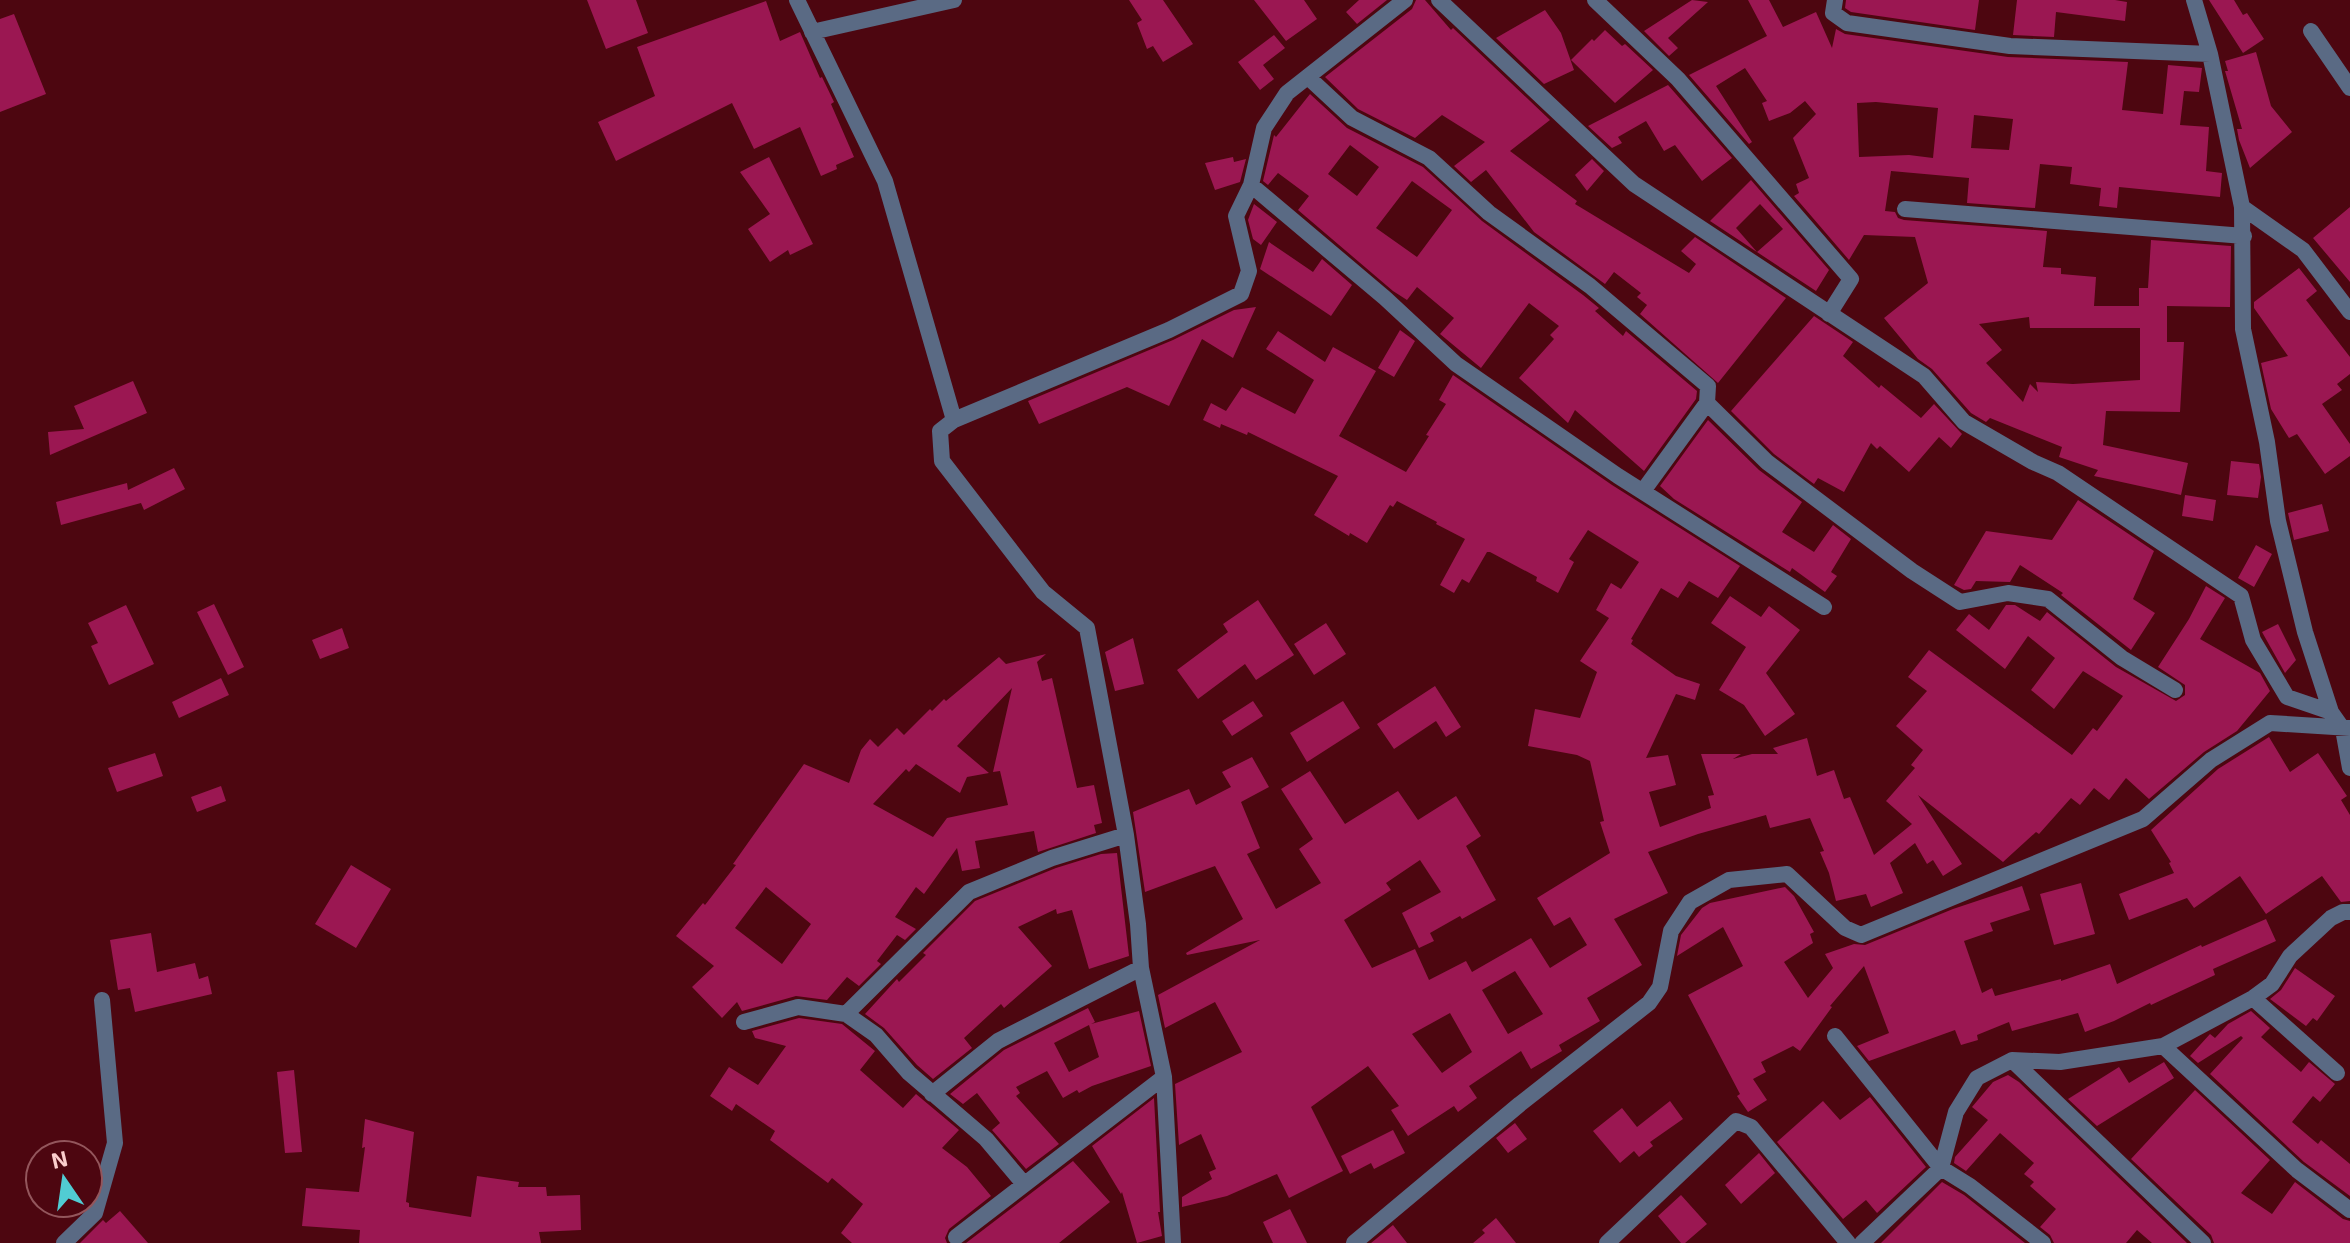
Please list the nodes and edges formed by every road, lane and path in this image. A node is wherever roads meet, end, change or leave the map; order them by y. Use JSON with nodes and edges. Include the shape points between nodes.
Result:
{"nodes":[{"id":1,"x":797,"y":0,"type":"edge"},
{"id":2,"x":954,"y":0,"type":"edge"},
{"id":3,"x":1405,"y":0,"type":"edge"},
{"id":4,"x":1439,"y":0,"type":"edge"},
{"id":5,"x":1595,"y":0,"type":"edge"},
{"id":6,"x":1835,"y":0,"type":"edge"},
{"id":7,"x":2194,"y":0,"type":"edge"},
{"id":8,"x":2311,"y":31,"type":"dead end"},
{"id":9,"x":812,"y":32,"type":"junction"},
{"id":10,"x":2210,"y":54,"type":"junction"},
{"id":11,"x":1309,"y":78,"type":"junction"},
{"id":12,"x":2350,"y":88,"type":"edge"},
{"id":13,"x":1251,"y":185,"type":"junction"},
{"id":14,"x":2242,"y":207,"type":"junction"},
{"id":15,"x":1905,"y":209,"type":"dead end"},
{"id":16,"x":2244,"y":236,"type":"junction"},
{"id":17,"x":2350,"y":312,"type":"edge"},
{"id":18,"x":1829,"y":314,"type":"junction"},
{"id":19,"x":1707,"y":403,"type":"junction"},
{"id":20,"x":954,"y":420,"type":"junction"},
{"id":21,"x":1643,"y":491,"type":"junction"},
{"id":22,"x":1824,"y":607,"type":"dead end"},
{"id":23,"x":2175,"y":690,"type":"dead end"},
{"id":24,"x":2331,"y":712,"type":"junction"},
{"id":25,"x":2347,"y":728,"type":"edge"},
{"id":26,"x":2350,"y":768,"type":"edge"},
{"id":27,"x":1126,"y":835,"type":"junction"},
{"id":28,"x":2350,"y":912,"type":"edge"},
{"id":29,"x":1141,"y":968,"type":"junction"},
{"id":30,"x":2253,"y":998,"type":"junction"},
{"id":31,"x":102,"y":1000,"type":"dead end"},
{"id":32,"x":846,"y":1014,"type":"junction"},
{"id":33,"x":744,"y":1022,"type":"dead end"},
{"id":34,"x":1835,"y":1036,"type":"dead end"},
{"id":35,"x":2163,"y":1046,"type":"junction"},
{"id":36,"x":2012,"y":1060,"type":"junction"},
{"id":37,"x":2337,"y":1073,"type":"dead end"},
{"id":38,"x":1164,"y":1077,"type":"junction"},
{"id":39,"x":932,"y":1094,"type":"junction"},
{"id":40,"x":1941,"y":1168,"type":"junction"},
{"id":41,"x":1024,"y":1184,"type":"junction"},
{"id":42,"x":2350,"y":1210,"type":"edge"},
{"id":43,"x":956,"y":1237,"type":"dead end"},
{"id":44,"x":64,"y":1243,"type":"edge"},
{"id":45,"x":1173,"y":1243,"type":"edge"},
{"id":46,"x":1354,"y":1243,"type":"edge"},
{"id":47,"x":1607,"y":1243,"type":"edge"},
{"id":48,"x":1848,"y":1243,"type":"edge"},
{"id":49,"x":1862,"y":1243,"type":"edge"},
{"id":50,"x":2043,"y":1243,"type":"edge"},
{"id":51,"x":2203,"y":1243,"type":"edge"}],
"edges":[{"from":1,"to":9,"type":"street"},
{"from":2,"to":9,"type":"street"},
{"from":3,"to":11,"type":"street"},
{"from":4,"to":18,"type":"street","via":[[1634,184]]},
{"from":5,"to":18,"type":"street","via":[[1678,79],[1851,279]]},
{"from":6,"to":10,"type":"street","via":[[1833,13],[1847,23],[2010,46]]},
{"from":7,"to":10,"type":"street"},
{"from":8,"to":12,"type":"street"},
{"from":9,"to":20,"type":"street","via":[[885,181]]},
{"from":10,"to":14,"type":"street"},
{"from":11,"to":13,"type":"street","via":[[1287,93],[1264,128]]},
{"from":11,"to":19,"type":"street","via":[[1352,118],[1429,158],[1489,213],[1590,286],[1708,386]]},
{"from":13,"to":20,"type":"street","via":[[1236,216],[1249,271],[1241,294],[1169,330]]},
{"from":13,"to":21,"type":"street","via":[[1456,364]]},
{"from":14,"to":16,"type":"street"},
{"from":14,"to":17,"type":"street","via":[[2303,250]]},
{"from":15,"to":16,"type":"street"},
{"from":16,"to":24,"type":"street","via":[[2243,329],[2278,521]]},
{"from":18,"to":24,"type":"street","via":[[1924,376],[1964,422],[2058,473],[2241,596],[2253,640],[2287,697]]},
{"from":19,"to":21,"type":"street"},
{"from":19,"to":23,"type":"street","via":[[1767,462],[1960,602],[2008,593],[2048,599],[2122,658]]},
{"from":20,"to":27,"type":"street","via":[[940,431],[942,461],[1043,592],[1087,628]]},
{"from":21,"to":22,"type":"street"},
{"from":24,"to":25,"type":"street"},
{"from":25,"to":26,"type":"street"},
{"from":25,"to":46,"type":"street","via":[[2270,723],[2211,760],[2143,819],[1861,935],[1845,928],[1787,874],[1729,880],[1690,902],[1671,931],[1660,987],[1649,1003]]},
{"from":27,"to":29,"type":"street"},
{"from":27,"to":32,"type":"street","via":[[969,892]]},
{"from":28,"to":30,"type":"street","via":[[2331,918]]},
{"from":29,"to":38,"type":"street"},
{"from":29,"to":39,"type":"street","via":[[998,1041]]},
{"from":30,"to":35,"type":"street"},
{"from":30,"to":37,"type":"street"},
{"from":31,"to":44,"type":"street","via":[[115,1143],[95,1213]]},
{"from":32,"to":33,"type":"street","via":[[798,1007]]},
{"from":32,"to":39,"type":"street","via":[[876,1035]]},
{"from":34,"to":40,"type":"street"},
{"from":35,"to":36,"type":"street","via":[[2060,1062]]},
{"from":35,"to":42,"type":"street","via":[[2297,1170]]},
{"from":36,"to":40,"type":"street","via":[[1977,1078],[1956,1112]]},
{"from":36,"to":51,"type":"street"},
{"from":38,"to":41,"type":"street"},
{"from":38,"to":45,"type":"street"},
{"from":39,"to":41,"type":"street","via":[[986,1139]]},
{"from":40,"to":49,"type":"street"},
{"from":40,"to":50,"type":"street"},
{"from":41,"to":43,"type":"street"},
{"from":47,"to":48,"type":"street","via":[[1736,1121],[1751,1127]]}]}
